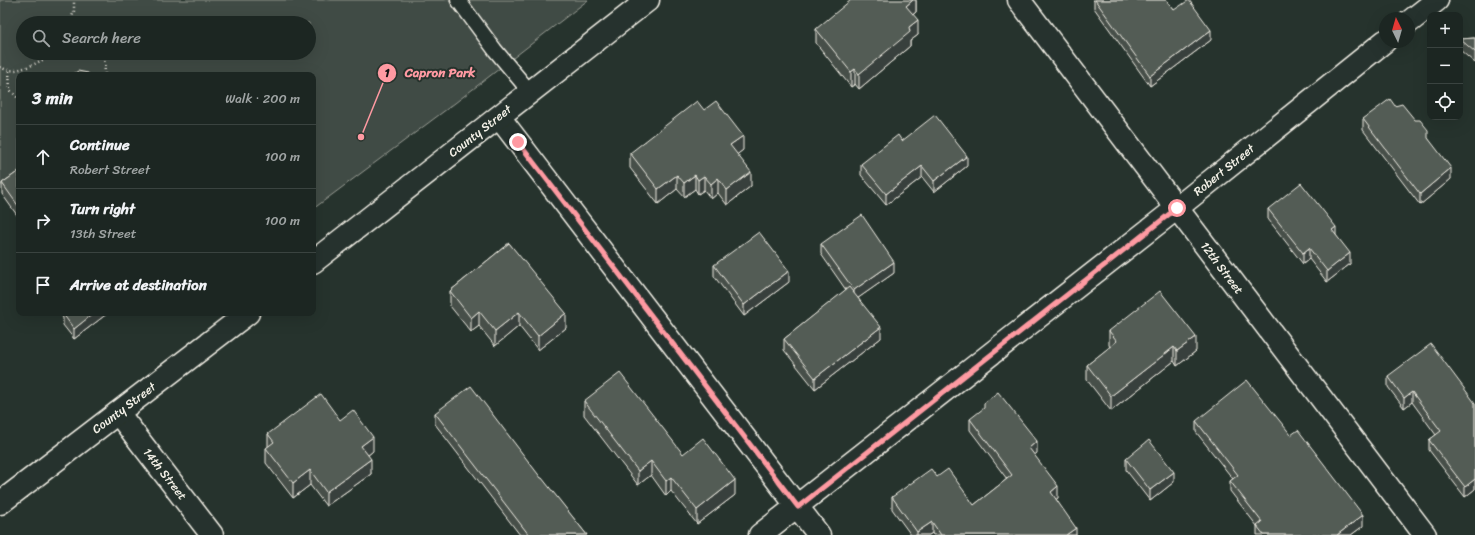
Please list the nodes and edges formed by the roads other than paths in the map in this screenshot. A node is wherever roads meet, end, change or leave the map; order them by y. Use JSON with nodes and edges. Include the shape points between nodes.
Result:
{"nodes":[{"id":1,"x":458,"y":0,"type":"edge"},
{"id":2,"x":648,"y":0,"type":"edge"},
{"id":3,"x":1019,"y":0,"type":"edge"},
{"id":4,"x":1437,"y":0,"type":"edge"},
{"id":5,"x":1415,"y":17,"type":"edge"},
{"id":6,"x":1379,"y":47,"type":"edge"},
{"id":7,"x":530,"y":92,"type":"junction"},
{"id":8,"x":499,"y":116,"type":"junction"},
{"id":9,"x":1177,"y":208,"type":"junction"},
{"id":10,"x":316,"y":260,"type":"edge"},
{"id":11,"x":244,"y":316,"type":"edge"},
{"id":12,"x":118,"y":413,"type":"junction"},
{"id":13,"x":0,"y":503,"type":"edge"},
{"id":14,"x":798,"y":507,"type":"junction"},
{"id":15,"x":212,"y":535,"type":"edge"},
{"id":16,"x":760,"y":535,"type":"edge"},
{"id":17,"x":820,"y":535,"type":"edge"},
{"id":18,"x":1424,"y":535,"type":"edge"}],
"edges":[{"from":1,"to":7,"type":"lane"},
{"from":2,"to":7,"type":"main road","name":"County Street"},
{"from":3,"to":9,"type":"main road","name":"12th Street"},
{"from":4,"to":5,"type":"main road"},
{"from":6,"to":9,"type":"main road","name":"Robert Street"},
{"from":7,"to":8,"type":"main road","name":"County Street"},
{"from":8,"to":10,"type":"main road","name":"County Street"},
{"from":8,"to":14,"type":"main road"},
{"from":9,"to":14,"type":"main road","name":"Robert Street"},
{"from":9,"to":18,"type":"main road","name":"12th Street"},
{"from":11,"to":12,"type":"main road","name":"County Street"},
{"from":12,"to":13,"type":"main road","name":"County Street"},
{"from":12,"to":15,"type":"main road","name":"14th Street"},
{"from":14,"to":16,"type":"main road","name":"Robert Street"},
{"from":14,"to":17,"type":"main road"}]}
